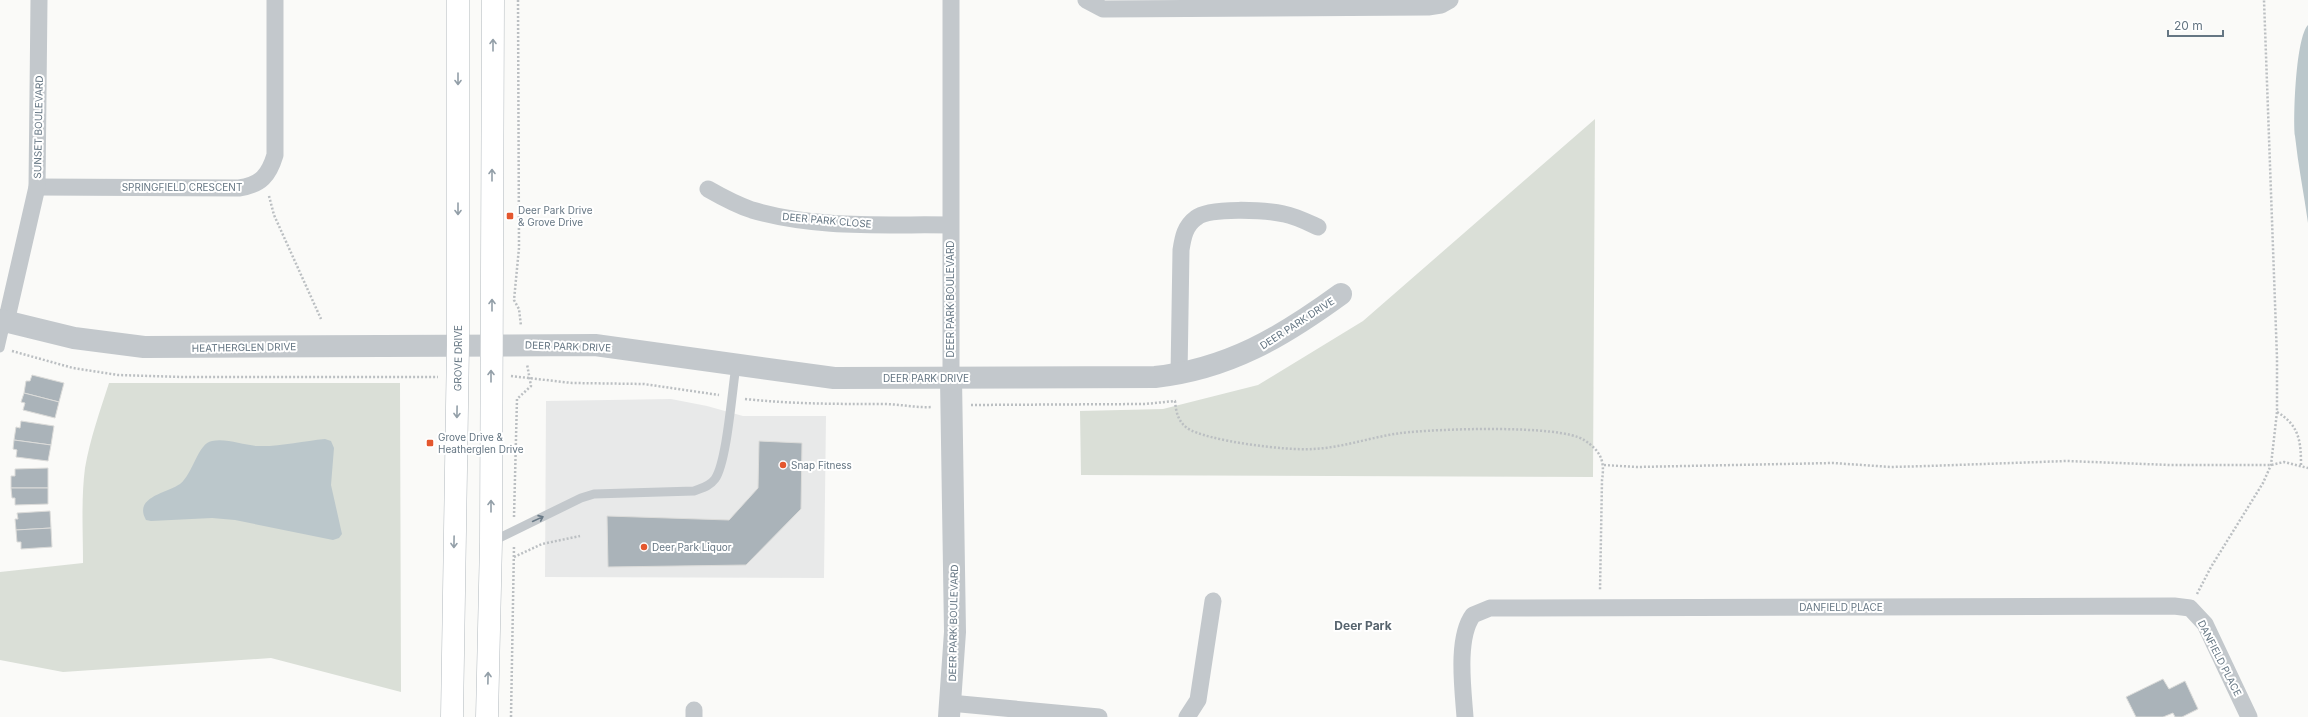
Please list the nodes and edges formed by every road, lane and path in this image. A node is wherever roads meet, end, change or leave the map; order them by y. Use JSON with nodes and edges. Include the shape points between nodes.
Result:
{"nodes":[{"id":1,"x":39,"y":0,"type":"edge"},
{"id":2,"x":275,"y":0,"type":"edge"},
{"id":3,"x":458,"y":0,"type":"edge"},
{"id":4,"x":493,"y":0,"type":"edge"},
{"id":5,"x":518,"y":0,"type":"edge"},
{"id":6,"x":951,"y":0,"type":"edge"},
{"id":7,"x":1086,"y":0,"type":"edge"},
{"id":8,"x":1450,"y":0,"type":"edge"},
{"id":9,"x":2264,"y":0,"type":"edge"},
{"id":10,"x":1184,"y":5,"type":"edge"},
{"id":11,"x":265,"y":178,"type":"junction"},
{"id":12,"x":37,"y":187,"type":"junction"},
{"id":13,"x":708,"y":189,"type":"dead end"},
{"id":14,"x":950,"y":225,"type":"junction"},
{"id":15,"x":1318,"y":227,"type":"dead end"},
{"id":16,"x":1341,"y":294,"type":"dead end"},
{"id":17,"x":321,"y":318,"type":"dead end"},
{"id":18,"x":3,"y":321,"type":"edge"},
{"id":19,"x":492,"y":344,"type":"junction"},
{"id":20,"x":522,"y":344,"type":"junction"},
{"id":21,"x":458,"y":345,"type":"junction"},
{"id":22,"x":0,"y":348,"type":"edge"},
{"id":23,"x":736,"y":366,"type":"junction"},
{"id":24,"x":1180,"y":375,"type":"junction"},
{"id":25,"x":457,"y":377,"type":"junction"},
{"id":26,"x":491,"y":377,"type":"junction"},
{"id":27,"x":951,"y":378,"type":"junction"},
{"id":28,"x":531,"y":379,"type":"junction"},
{"id":29,"x":731,"y":397,"type":"junction"},
{"id":30,"x":951,"y":406,"type":"junction"},
{"id":31,"x":2277,"y":412,"type":"junction"},
{"id":32,"x":1604,"y":465,"type":"junction"},
{"id":33,"x":2271,"y":465,"type":"junction"},
{"id":34,"x":2301,"y":465,"type":"junction"},
{"id":35,"x":2308,"y":468,"type":"edge"},
{"id":36,"x":514,"y":530,"type":"junction"},
{"id":37,"x":580,"y":536,"type":"dead end"},
{"id":38,"x":491,"y":542,"type":"junction"},
{"id":39,"x":514,"y":557,"type":"junction"},
{"id":40,"x":1213,"y":601,"type":"dead end"},
{"id":41,"x":1601,"y":608,"type":"junction"},
{"id":42,"x":2190,"y":608,"type":"junction"},
{"id":43,"x":950,"y":710,"type":"edge"},
{"id":44,"x":452,"y":717,"type":"edge"},
{"id":45,"x":488,"y":717,"type":"edge"},
{"id":46,"x":511,"y":717,"type":"edge"},
{"id":47,"x":1099,"y":717,"type":"edge"},
{"id":48,"x":1188,"y":717,"type":"edge"},
{"id":49,"x":1465,"y":717,"type":"edge"},
{"id":50,"x":2249,"y":717,"type":"edge"}],
"edges":[{"from":1,"to":12,"type":"street","name":"SUNSET BOULEVARD"},
{"from":2,"to":11,"type":"street","via":[[275,155]]},
{"from":3,"to":21,"type":"main road","name":"GROVE DRIVE","one_way":true},
{"from":19,"to":4,"type":"main road","one_way":true},
{"from":5,"to":20,"type":"path","via":[[519,248],[514,300],[519,309]]},
{"from":6,"to":14,"type":"street","name":"DEER PARK BOULEVARD"},
{"from":7,"to":10,"type":"street","via":[[1103,8]]},
{"from":8,"to":10,"type":"street","via":[[1441,5],[1428,6]]},
{"from":9,"to":31,"type":"path"},
{"from":11,"to":12,"type":"street","name":"SPRINGFIELD CRESCENT","via":[[256,184],[239,188]]},
{"from":11,"to":17,"type":"path","via":[[274,215]]},
{"from":12,"to":18,"type":"street","name":"SUNSET BOULEVARD"},
{"from":13,"to":14,"type":"street","name":"DEER PARK CLOSE","via":[[751,210],[792,219]]},
{"from":14,"to":27,"type":"street","name":"DEER PARK BOULEVARD"},
{"from":15,"to":24,"type":"street","via":[[1273,212],[1214,212],[1197,217],[1190,224],[1184,234],[1181,250]]},
{"from":16,"to":24,"type":"street","name":"DEER PARK DRIVE","via":[[1296,326],[1259,347],[1217,365]]},
{"from":18,"to":21,"type":"street","name":"HEATHERGLEN DRIVE","via":[[74,338],[144,347]]},
{"from":18,"to":22,"type":"lane"},
{"from":19,"to":20,"type":"street","name":"DEER PARK DRIVE"},
{"from":19,"to":21,"type":"street","name":"HEATHERGLEN DRIVE"},
{"from":26,"to":19,"type":"main road","one_way":true},
{"from":20,"to":23,"type":"street","name":"DEER PARK DRIVE","via":[[594,345]]},
{"from":20,"to":28,"type":"path"},
{"from":21,"to":25,"type":"main road","name":"GROVE DRIVE"},
{"from":22,"to":25,"type":"path","via":[[73,368],[118,375]]},
{"from":23,"to":27,"type":"street","name":"DEER PARK DRIVE","via":[[834,378]]},
{"from":23,"to":29,"type":"lane"},
{"from":24,"to":27,"type":"street","name":"DEER PARK DRIVE"},
{"from":25,"to":44,"type":"main road","name":"GROVE DRIVE","one_way":true},
{"from":26,"to":28,"type":"path","via":[[520,376]]},
{"from":38,"to":26,"type":"main road","one_way":true},
{"from":27,"to":30,"type":"street","name":"DEER PARK BOULEVARD"},
{"from":28,"to":29,"type":"path","via":[[572,383],[644,384]]},
{"from":28,"to":36,"type":"path","via":[[531,386],[516,399]]},
{"from":29,"to":30,"type":"path","via":[[820,405],[885,404],[916,408]]},
{"from":36,"to":29,"type":"lane","one_way":true,"via":[[594,494],[694,491],[705,488],[714,480],[722,462]]},
{"from":30,"to":32,"type":"path","via":[[992,403],[1145,404],[1175,401],[1176,414],[1188,428],[1212,436],[1292,450],[1330,447],[1401,433],[1541,430],[1583,439],[1596,449]]},
{"from":30,"to":43,"type":"street","name":"DEER PARK BOULEVARD","via":[[955,632]]},
{"from":31,"to":33,"type":"path"},
{"from":31,"to":34,"type":"path","via":[[2288,419],[2295,430],[2301,444]]},
{"from":32,"to":33,"type":"path","via":[[1636,467],[1833,463],[1898,467],[2067,461]]},
{"from":32,"to":41,"type":"path","via":[[1601,488]]},
{"from":33,"to":34,"type":"path","via":[[2284,462]]},
{"from":33,"to":42,"type":"path"},
{"from":34,"to":35,"type":"path"},
{"from":36,"to":38,"type":"lane"},
{"from":36,"to":39,"type":"path"},
{"from":37,"to":39,"type":"path","via":[[542,544]]},
{"from":45,"to":38,"type":"main road","one_way":true},
{"from":39,"to":46,"type":"path"},
{"from":40,"to":48,"type":"street","via":[[1198,700]]},
{"from":41,"to":42,"type":"street","name":"DANFIELD PLACE"},
{"from":41,"to":49,"type":"street","name":"DANFIELD PLACE","via":[[1501,607],[1482,610],[1473,615],[1465,631],[1463,647]]},
{"from":42,"to":50,"type":"street","name":"DANFIELD PLACE","via":[[2205,624]]},
{"from":43,"to":47,"type":"street"}]}
